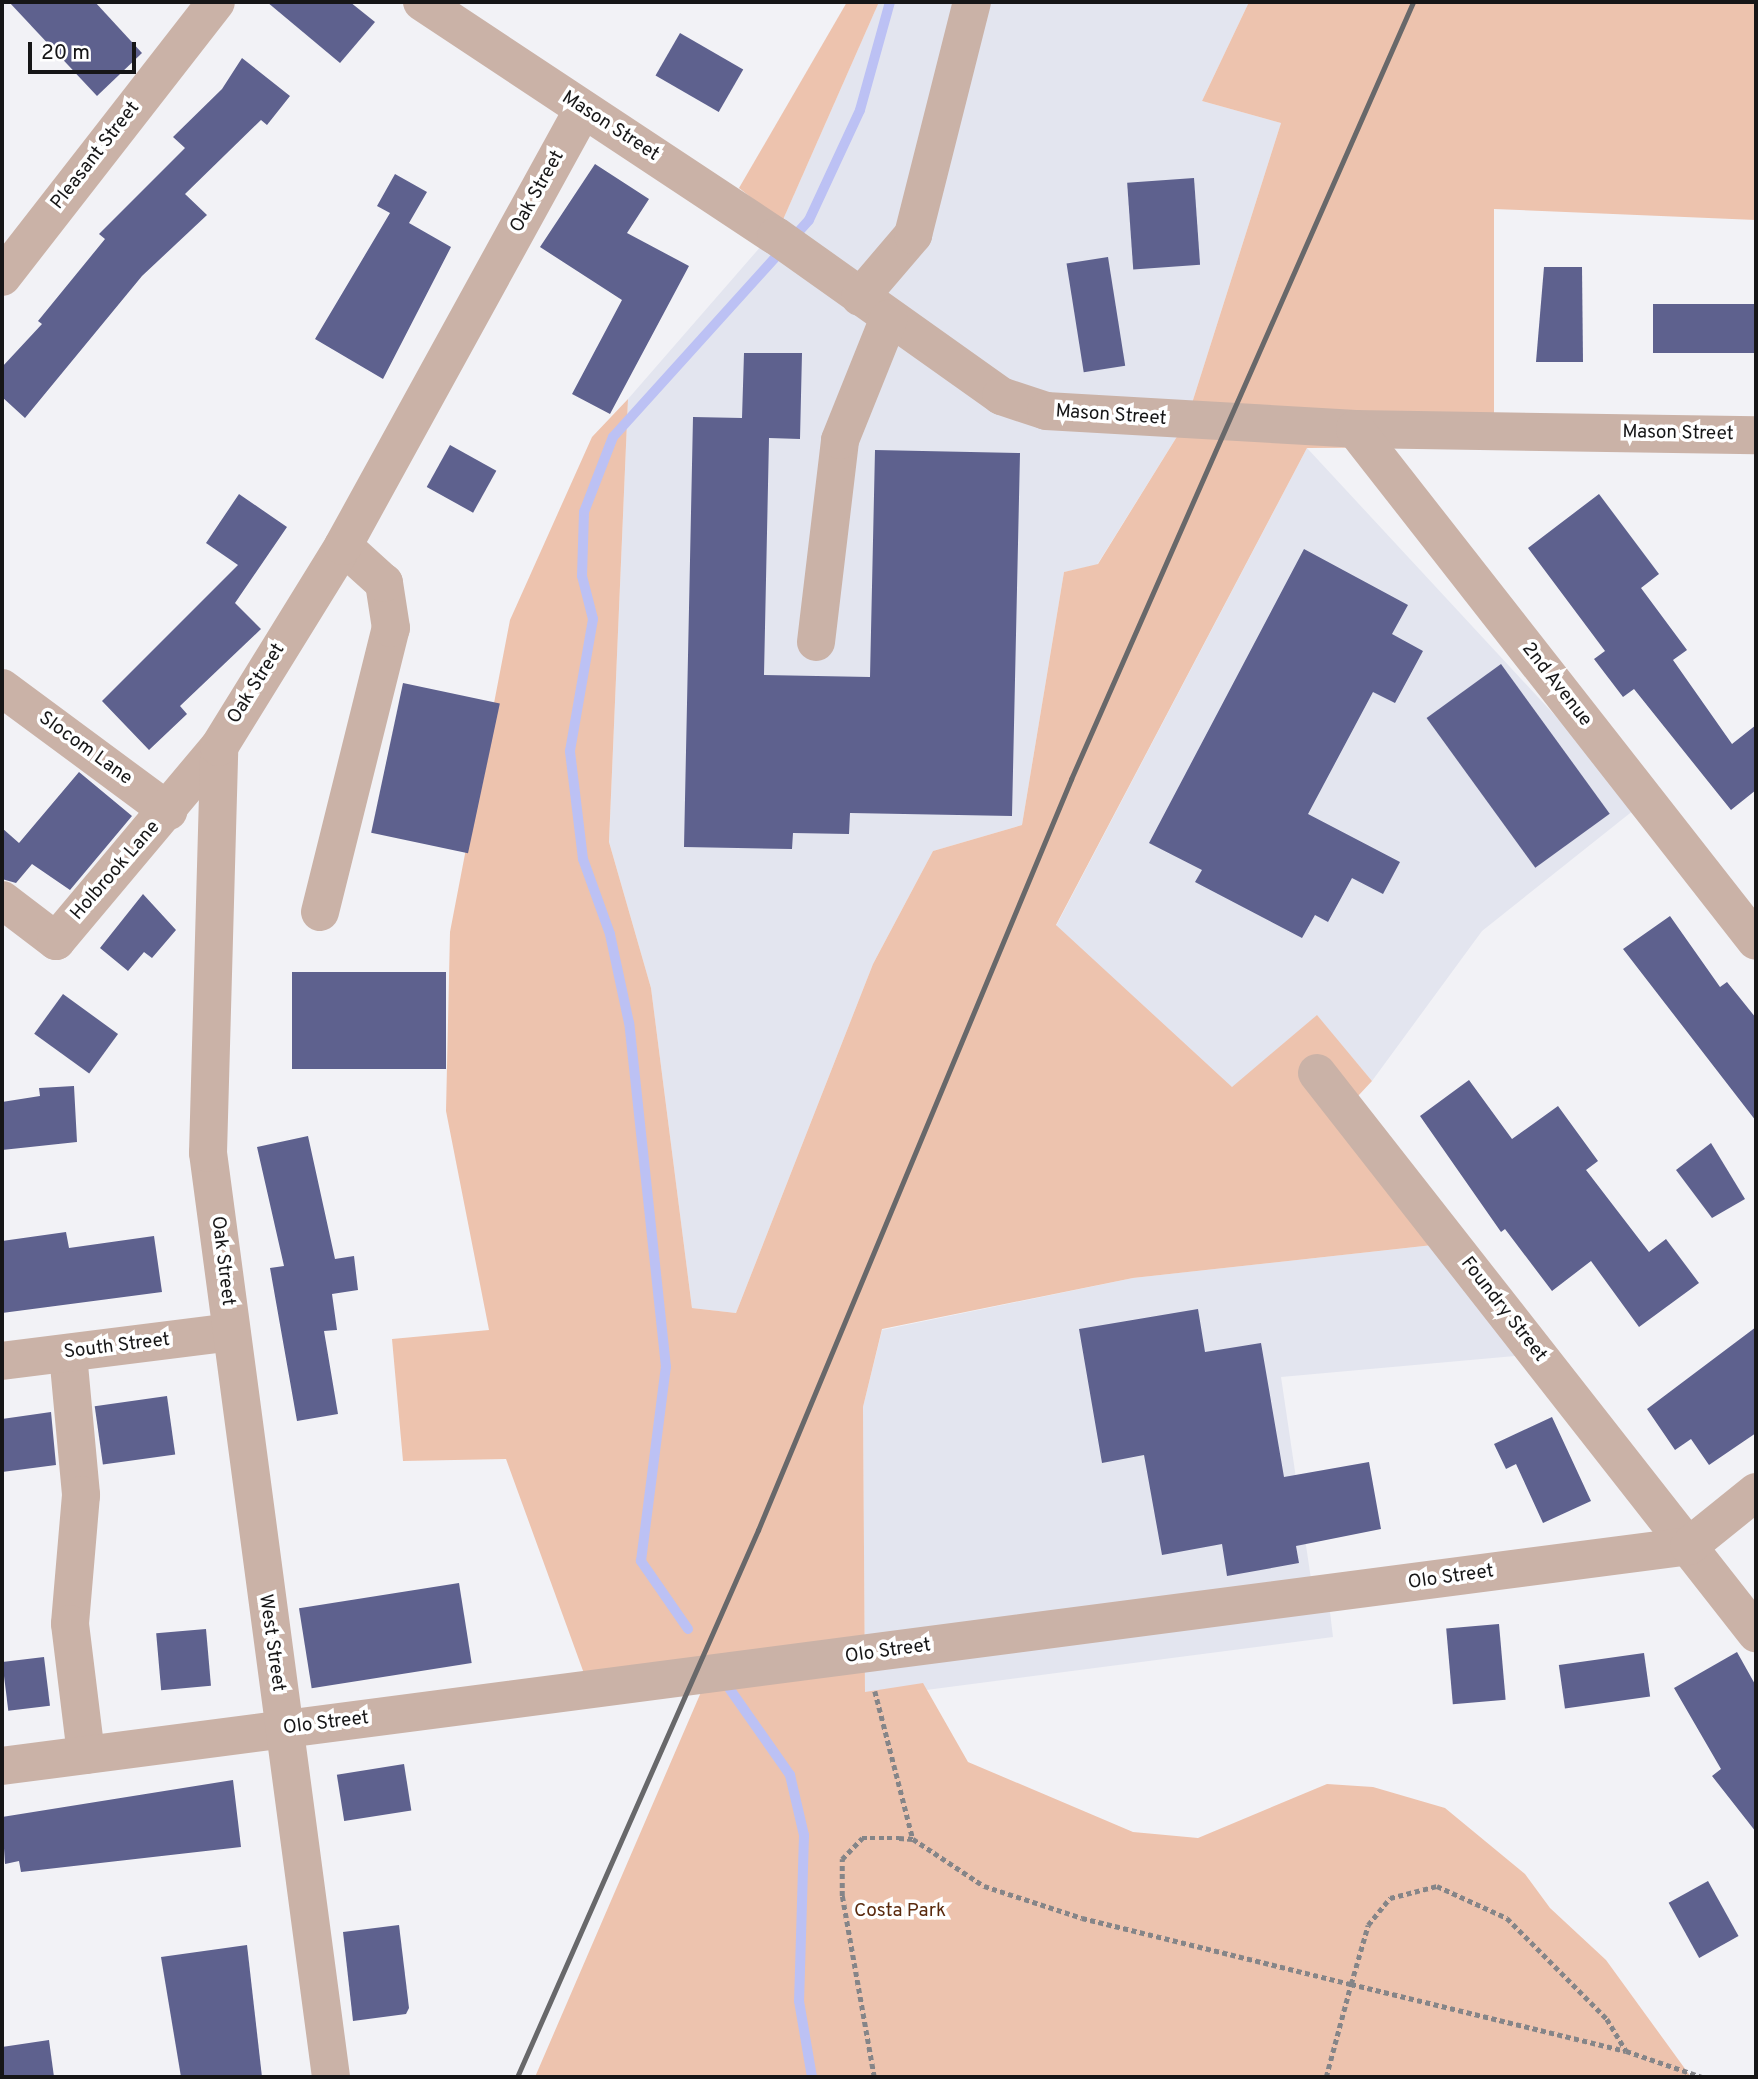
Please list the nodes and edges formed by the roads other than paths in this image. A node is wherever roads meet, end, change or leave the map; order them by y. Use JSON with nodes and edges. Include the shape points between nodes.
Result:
{"nodes":[{"id":1,"x":216,"y":2,"type":"edge"},
{"id":2,"x":422,"y":2,"type":"edge"},
{"id":3,"x":972,"y":2,"type":"edge"},
{"id":4,"x":583,"y":110,"type":"junction"},
{"id":5,"x":2,"y":277,"type":"edge"},
{"id":6,"x":874,"y":307,"type":"junction"},
{"id":7,"x":1355,"y":429,"type":"junction"},
{"id":8,"x":1756,"y":435,"type":"edge"},
{"id":9,"x":342,"y":546,"type":"junction"},
{"id":10,"x":816,"y":642,"type":"dead end"},
{"id":11,"x":2,"y":688,"type":"edge"},
{"id":12,"x":219,"y":747,"type":"junction"},
{"id":13,"x":168,"y":811,"type":"junction"},
{"id":14,"x":2,"y":900,"type":"edge"},
{"id":15,"x":320,"y":912,"type":"dead end"},
{"id":16,"x":1756,"y":941,"type":"edge"},
{"id":17,"x":1317,"y":1073,"type":"dead end"},
{"id":18,"x":232,"y":1332,"type":"junction"},
{"id":19,"x":68,"y":1354,"type":"junction"},
{"id":20,"x":2,"y":1362,"type":"edge"},
{"id":21,"x":1756,"y":1492,"type":"edge"},
{"id":22,"x":1689,"y":1546,"type":"junction"},
{"id":23,"x":1756,"y":1633,"type":"edge"},
{"id":24,"x":283,"y":1730,"type":"junction"},
{"id":25,"x":86,"y":1755,"type":"junction"},
{"id":26,"x":2,"y":1766,"type":"edge"},
{"id":27,"x":331,"y":2077,"type":"edge"}],
"edges":[{"from":1,"to":5,"type":"street","name":"Pleasant Street"},
{"from":2,"to":4,"type":"street","name":"Mason Street"},
{"from":3,"to":6,"type":"street","via":[[913,235]]},
{"from":4,"to":6,"type":"street","name":"Mason Street","via":[[776,236]]},
{"from":4,"to":9,"type":"street","name":"Oak Street"},
{"from":6,"to":7,"type":"street","name":"Mason Street","via":[[1001,396],[1046,411]]},
{"from":6,"to":10,"type":"street","via":[[840,440]]},
{"from":7,"to":8,"type":"street","name":"Mason Street"},
{"from":7,"to":16,"type":"street","name":"2nd Avenue"},
{"from":9,"to":12,"type":"street","name":"Oak Street"},
{"from":9,"to":15,"type":"street","via":[[384,583],[391,628]]},
{"from":11,"to":13,"type":"street","name":"Slocom Lane"},
{"from":12,"to":13,"type":"street","name":"Holbrook Lane"},
{"from":12,"to":18,"type":"street","name":"Oak Street","via":[[208,1153]]},
{"from":13,"to":14,"type":"street","name":"Holbrook Lane","via":[[56,941]]},
{"from":17,"to":22,"type":"street","name":"Foundry Street"},
{"from":18,"to":19,"type":"street","name":"South Street"},
{"from":18,"to":24,"type":"street","name":"West Street"},
{"from":19,"to":20,"type":"street","name":"South Street"},
{"from":19,"to":25,"type":"street","via":[[80,1495],[70,1624]]},
{"from":21,"to":22,"type":"street"},
{"from":22,"to":23,"type":"street","name":"Foundry Street"},
{"from":22,"to":24,"type":"street","name":"Olo Street"},
{"from":24,"to":25,"type":"street","name":"Olo Street"},
{"from":24,"to":27,"type":"street","name":"West Street"},
{"from":25,"to":26,"type":"street","name":"Olo Street"}]}
